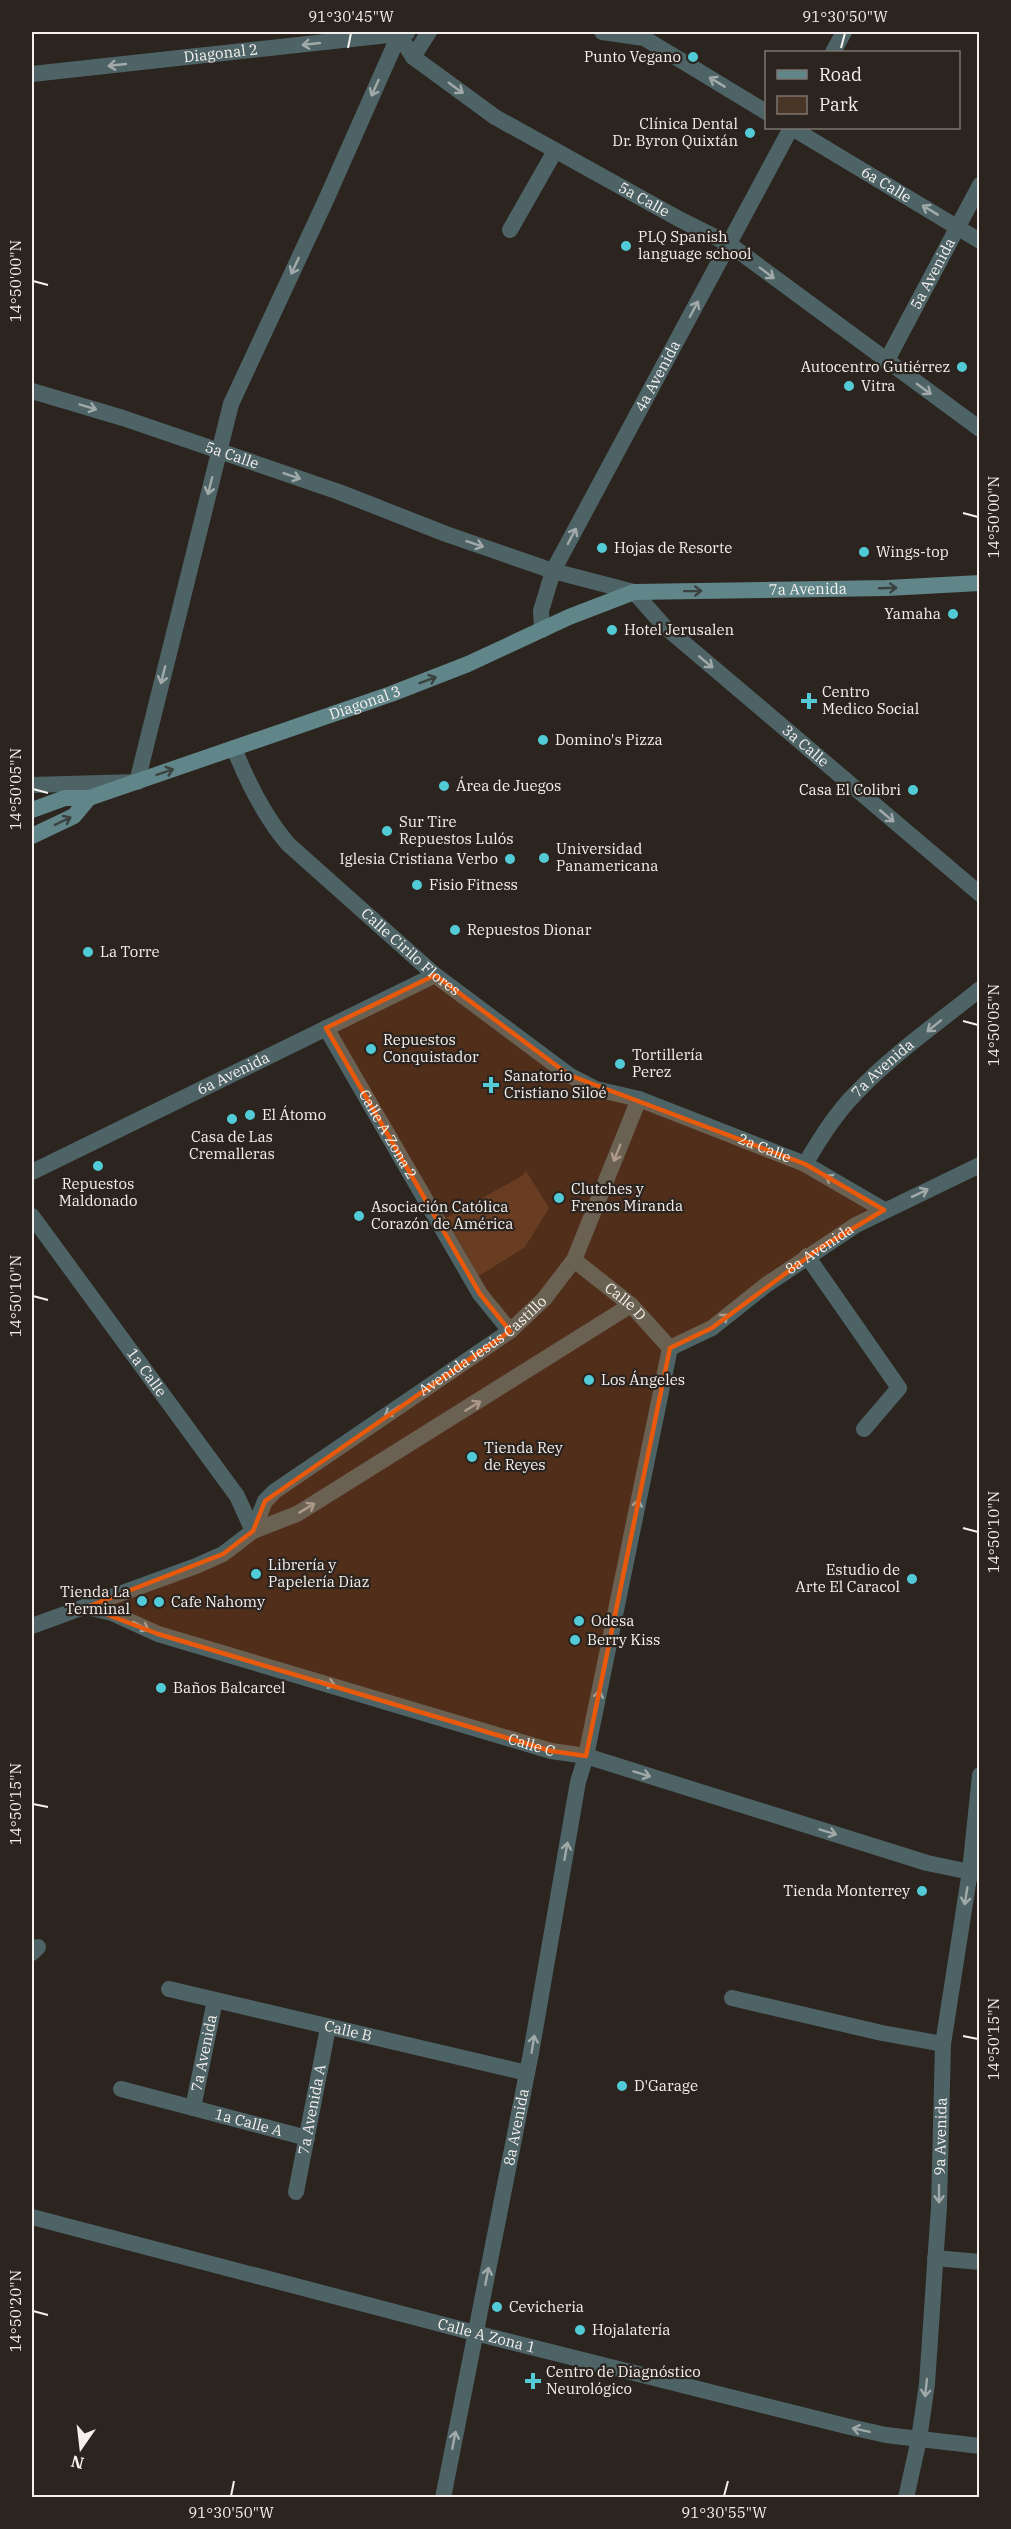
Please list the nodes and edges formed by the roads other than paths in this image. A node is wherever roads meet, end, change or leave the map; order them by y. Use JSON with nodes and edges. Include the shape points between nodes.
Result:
{"nodes":[{"id":1,"x":429,"y":32,"type":"edge"},
{"id":2,"x":602,"y":32,"type":"edge"},
{"id":3,"x":844,"y":32,"type":"edge"},
{"id":4,"x":405,"y":33,"type":"edge"},
{"id":5,"x":646,"y":35,"type":"edge"},
{"id":6,"x":834,"y":51,"type":"edge"},
{"id":7,"x":413,"y":57,"type":"junction"},
{"id":8,"x":32,"y":74,"type":"edge"},
{"id":9,"x":765,"y":111,"type":"edge"},
{"id":10,"x":790,"y":129,"type":"edge"},
{"id":11,"x":793,"y":129,"type":"edge"},
{"id":12,"x":555,"y":151,"type":"junction"},
{"id":13,"x":980,"y":185,"type":"edge"},
{"id":14,"x":959,"y":227,"type":"junction"},
{"id":15,"x":510,"y":230,"type":"dead end"},
{"id":16,"x":980,"y":241,"type":"edge"},
{"id":17,"x":729,"y":244,"type":"junction"},
{"id":18,"x":886,"y":362,"type":"junction"},
{"id":19,"x":32,"y":391,"type":"edge"},
{"id":20,"x":980,"y":429,"type":"edge"},
{"id":21,"x":219,"y":450,"type":"junction"},
{"id":22,"x":553,"y":571,"type":"junction"},
{"id":23,"x":980,"y":583,"type":"edge"},
{"id":24,"x":634,"y":592,"type":"junction"},
{"id":25,"x":542,"y":630,"type":"junction"},
{"id":26,"x":234,"y":748,"type":"junction"},
{"id":27,"x":137,"y":782,"type":"junction"},
{"id":28,"x":32,"y":785,"type":"edge"},
{"id":29,"x":89,"y":798,"type":"junction"},
{"id":30,"x":32,"y":810,"type":"edge"},
{"id":31,"x":32,"y":836,"type":"edge"},
{"id":32,"x":980,"y":894,"type":"edge"},
{"id":33,"x":435,"y":975,"type":"junction"},
{"id":34,"x":980,"y":989,"type":"edge"},
{"id":35,"x":326,"y":1028,"type":"junction"},
{"id":36,"x":639,"y":1099,"type":"junction"},
{"id":37,"x":805,"y":1164,"type":"junction"},
{"id":38,"x":980,"y":1165,"type":"edge"},
{"id":39,"x":32,"y":1172,"type":"edge"},
{"id":40,"x":884,"y":1210,"type":"junction"},
{"id":41,"x":32,"y":1216,"type":"edge"},
{"id":42,"x":807,"y":1256,"type":"junction"},
{"id":43,"x":574,"y":1260,"type":"junction"},
{"id":44,"x":631,"y":1305,"type":"junction"},
{"id":45,"x":510,"y":1331,"type":"junction"},
{"id":46,"x":670,"y":1348,"type":"junction"},
{"id":47,"x":864,"y":1429,"type":"dead end"},
{"id":48,"x":253,"y":1531,"type":"junction"},
{"id":49,"x":87,"y":1607,"type":"junction"},
{"id":50,"x":32,"y":1626,"type":"edge"},
{"id":51,"x":586,"y":1756,"type":"junction"},
{"id":52,"x":980,"y":1775,"type":"edge"},
{"id":53,"x":975,"y":1873,"type":"edge"},
{"id":54,"x":169,"y":1989,"type":"dead end"},
{"id":55,"x":732,"y":1998,"type":"dead end"},
{"id":56,"x":215,"y":2000,"type":"junction"},
{"id":57,"x":328,"y":2028,"type":"junction"},
{"id":58,"x":943,"y":2044,"type":"junction"},
{"id":59,"x":527,"y":2073,"type":"junction"},
{"id":60,"x":120,"y":2089,"type":"dead end"},
{"id":61,"x":193,"y":2108,"type":"junction"},
{"id":62,"x":307,"y":2138,"type":"junction"},
{"id":63,"x":296,"y":2192,"type":"dead end"},
{"id":64,"x":32,"y":2217,"type":"edge"},
{"id":65,"x":935,"y":2259,"type":"junction"},
{"id":66,"x":980,"y":2262,"type":"edge"},
{"id":67,"x":475,"y":2334,"type":"junction"},
{"id":68,"x":919,"y":2439,"type":"junction"},
{"id":69,"x":980,"y":2446,"type":"edge"},
{"id":70,"x":443,"y":2498,"type":"edge"},
{"id":71,"x":906,"y":2498,"type":"edge"}],
"edges":[{"from":1,"to":7,"type":"street"},
{"from":2,"to":5,"type":"street"},
{"from":3,"to":6,"type":"street"},
{"from":4,"to":7,"type":"street","name":"5a Calle"},
{"from":4,"to":8,"type":"street","name":"Diagonal 2","one_way":true},
{"from":4,"to":21,"type":"street","one_way":true,"via":[[231,404]]},
{"from":9,"to":5,"type":"street","one_way":true},
{"from":7,"to":12,"type":"street","name":"5a Calle","one_way":true,"via":[[495,117]]},
{"from":10,"to":17,"type":"street","name":"4a Avenida"},
{"from":14,"to":11,"type":"street","name":"6a Calle","one_way":true},
{"from":12,"to":15,"type":"street"},
{"from":12,"to":17,"type":"street","name":"5a Calle"},
{"from":13,"to":14,"type":"street","name":"5a Avenida"},
{"from":14,"to":16,"type":"street","name":"6a Calle"},
{"from":14,"to":18,"type":"street","name":"5a Avenida"},
{"from":17,"to":18,"type":"street","name":"5a Calle","one_way":true},
{"from":22,"to":17,"type":"street","name":"4a Avenida","one_way":true},
{"from":18,"to":20,"type":"street","name":"5a Calle","one_way":true},
{"from":19,"to":21,"type":"street","name":"5a Calle","one_way":true},
{"from":21,"to":22,"type":"street","name":"5a Calle","one_way":true},
{"from":21,"to":27,"type":"street","one_way":true},
{"from":22,"to":24,"type":"street","name":"5a Calle"},
{"from":22,"to":25,"type":"street","name":"4a Avenida","via":[[541,611]]},
{"from":24,"to":23,"type":"main road","name":"7a Avenida","one_way":true},
{"from":24,"to":25,"type":"main road","name":"Diagonal 3"},
{"from":24,"to":32,"type":"street","name":"3a Calle","one_way":true,"via":[[664,626]]},
{"from":26,"to":25,"type":"main road","name":"Diagonal 3","one_way":true,"via":[[391,694]]},
{"from":27,"to":26,"type":"main road","name":"Diagonal 3","one_way":true},
{"from":26,"to":33,"type":"street","name":"Calle Cirilo Flores","via":[[243,772],[288,844]]},
{"from":27,"to":28,"type":"street"},
{"from":27,"to":29,"type":"main road","name":"Diagonal 3"},
{"from":29,"to":30,"type":"main road","via":[[65,798]]},
{"from":31,"to":29,"type":"main road","one_way":true,"via":[[74,816]]},
{"from":33,"to":35,"type":"street","name":"6a Avenida"},
{"from":33,"to":36,"type":"street","name":"Calle Cirilo Flores","via":[[569,1075],[596,1089]]},
{"from":34,"to":37,"type":"street","name":"7a Avenida","one_way":true,"via":[[876,1072],[836,1116]]},
{"from":35,"to":39,"type":"street","name":"6a Avenida"},
{"from":35,"to":45,"type":"street","name":"Calle A Zona 2","via":[[480,1294]]},
{"from":36,"to":37,"type":"street","name":"2a Calle"},
{"from":36,"to":43,"type":"street","name":"Avenida Jesús Castillo","one_way":true},
{"from":40,"to":37,"type":"street","name":"2a Calle","one_way":true},
{"from":40,"to":38,"type":"street","name":"8a Avenida","one_way":true},
{"from":40,"to":42,"type":"street","name":"8a Avenida"},
{"from":41,"to":48,"type":"street","name":"1a Calle","via":[[237,1496]]},
{"from":46,"to":42,"type":"street","name":"8a Avenida","one_way":true,"via":[[712,1328]]},
{"from":42,"to":47,"type":"street","via":[[899,1388]]},
{"from":43,"to":44,"type":"street","name":"Calle D"},
{"from":43,"to":45,"type":"street","name":"Avenida Jesús Castillo","via":[[544,1299]]},
{"from":44,"to":46,"type":"street","name":"Calle D"},
{"from":48,"to":44,"type":"street","one_way":true,"via":[[297,1514]]},
{"from":45,"to":48,"type":"street","name":"Avenida Jesús Castillo","one_way":true,"via":[[275,1491],[265,1501]]},
{"from":51,"to":46,"type":"street","name":"8a Avenida","one_way":true},
{"from":48,"to":49,"type":"street","via":[[223,1554]]},
{"from":49,"to":50,"type":"street"},
{"from":49,"to":51,"type":"street","name":"Calle C","one_way":true,"via":[[112,1613],[158,1634],[551,1751]]},
{"from":51,"to":53,"type":"street","name":"Calle C","one_way":true,"via":[[927,1863]]},
{"from":59,"to":51,"type":"street","name":"8a Avenida","one_way":true,"via":[[578,1782]]},
{"from":52,"to":53,"type":"street","name":"9a Avenida"},
{"from":53,"to":58,"type":"street","name":"9a Avenida","one_way":true},
{"from":54,"to":56,"type":"street","name":"Calle B"},
{"from":55,"to":58,"type":"street"},
{"from":56,"to":57,"type":"street","name":"Calle B"},
{"from":56,"to":61,"type":"street","name":"7a Avenida"},
{"from":57,"to":59,"type":"street","name":"Calle B"},
{"from":57,"to":62,"type":"street","name":"7a Avenida A"},
{"from":58,"to":65,"type":"street","name":"9a Avenida","one_way":true},
{"from":67,"to":59,"type":"street","name":"8a Avenida","one_way":true},
{"from":60,"to":61,"type":"street","name":"1a Calle A"},
{"from":61,"to":62,"type":"street","name":"1a Calle A"},
{"from":62,"to":63,"type":"street","name":"7a Avenida A"},
{"from":64,"to":67,"type":"street","name":"Calle A Zona 1"},
{"from":65,"to":66,"type":"street"},
{"from":65,"to":68,"type":"street","name":"9a Avenida","one_way":true,"via":[[927,2384]]},
{"from":68,"to":67,"type":"street","name":"Calle A Zona 1","one_way":true,"via":[[850,2427]]},
{"from":70,"to":67,"type":"street","name":"8a Avenida","one_way":true},
{"from":68,"to":69,"type":"street","name":"Calle A Zona 1"},
{"from":68,"to":71,"type":"street","name":"9a Avenida"}]}
